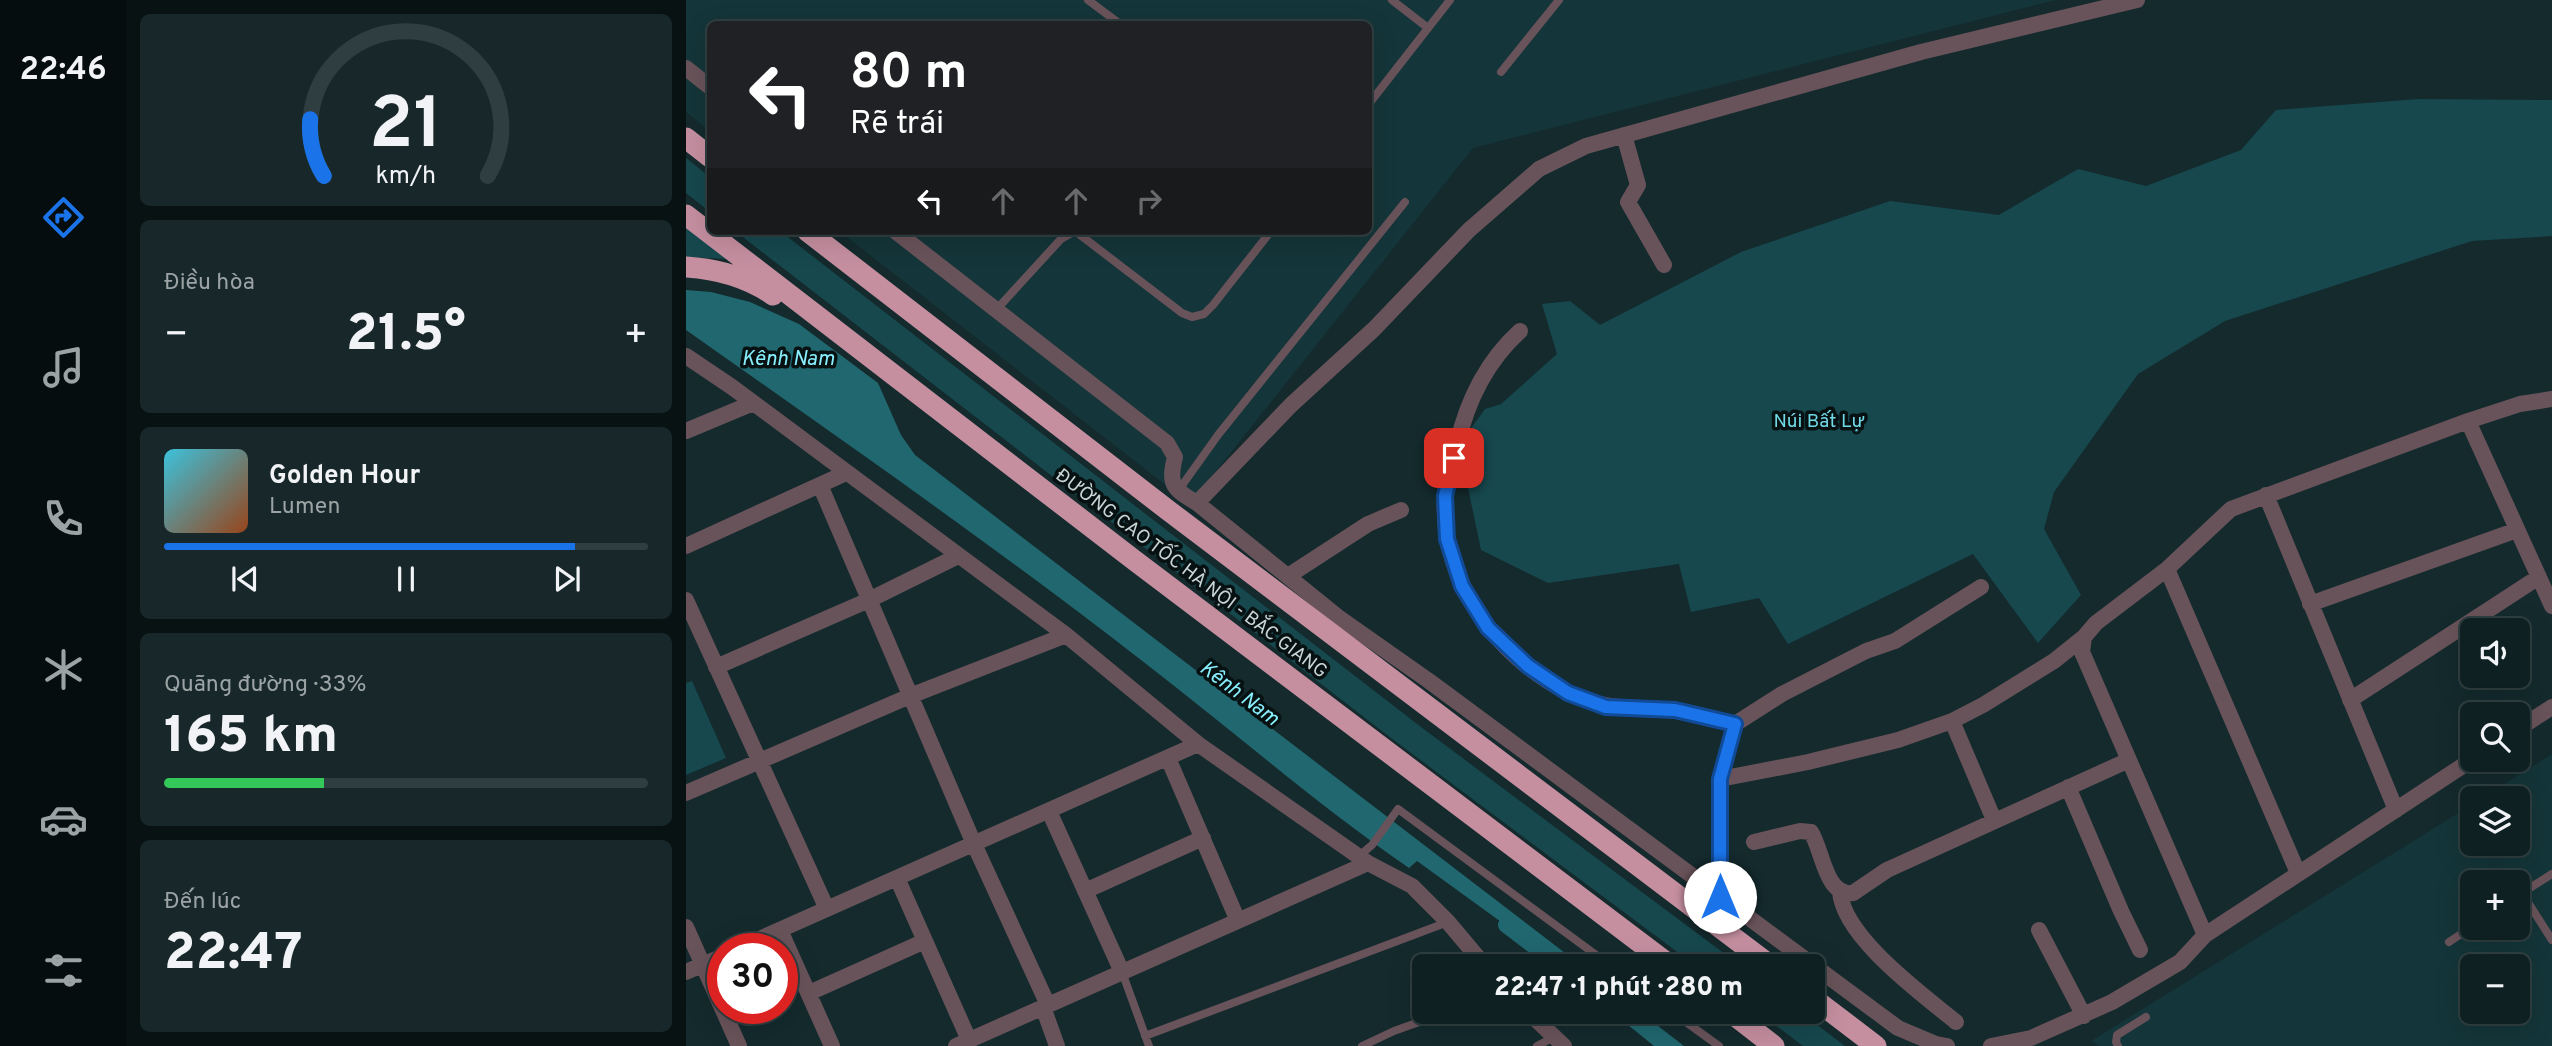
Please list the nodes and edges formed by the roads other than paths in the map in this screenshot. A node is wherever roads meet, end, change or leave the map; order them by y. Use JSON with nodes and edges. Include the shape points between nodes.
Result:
{"nodes":[{"id":1,"x":1088,"y":0,"type":"edge"},
{"id":2,"x":1392,"y":0,"type":"edge"},
{"id":3,"x":1450,"y":0,"type":"edge"},
{"id":4,"x":1559,"y":0,"type":"edge"},
{"id":5,"x":2137,"y":0,"type":"edge"},
{"id":6,"x":1116,"y":21,"type":"edge"},
{"id":7,"x":1428,"y":28,"type":"junction"},
{"id":8,"x":686,"y":68,"type":"edge"},
{"id":9,"x":1501,"y":72,"type":"dead end"},
{"id":10,"x":707,"y":85,"type":"edge"},
{"id":11,"x":1372,"y":100,"type":"edge"},
{"id":12,"x":1624,"y":135,"type":"junction"},
{"id":13,"x":686,"y":138,"type":"edge"},
{"id":14,"x":707,"y":155,"type":"edge"},
{"id":15,"x":1405,"y":202,"type":"dead end"},
{"id":16,"x":686,"y":215,"type":"edge"},
{"id":17,"x":707,"y":231,"type":"edge"},
{"id":18,"x":712,"y":235,"type":"edge"},
{"id":19,"x":812,"y":235,"type":"edge"},
{"id":20,"x":900,"y":235,"type":"edge"},
{"id":21,"x":1068,"y":235,"type":"edge"},
{"id":22,"x":1079,"y":235,"type":"edge"},
{"id":23,"x":1267,"y":235,"type":"edge"},
{"id":24,"x":1664,"y":265,"type":"dead end"},
{"id":25,"x":686,"y":267,"type":"edge"},
{"id":26,"x":996,"y":310,"type":"junction"},
{"id":27,"x":1520,"y":331,"type":"dead end"},
{"id":28,"x":686,"y":356,"type":"edge"},
{"id":29,"x":916,"y":392,"type":"junction"},
{"id":30,"x":2552,"y":399,"type":"edge"},
{"id":31,"x":753,"y":403,"type":"junction"},
{"id":32,"x":2468,"y":421,"type":"junction"},
{"id":33,"x":686,"y":431,"type":"edge"},
{"id":34,"x":846,"y":473,"type":"junction"},
{"id":35,"x":820,"y":485,"type":"junction"},
{"id":36,"x":1178,"y":491,"type":"junction"},
{"id":37,"x":2266,"y":495,"type":"junction"},
{"id":38,"x":1197,"y":503,"type":"junction"},
{"id":39,"x":1401,"y":510,"type":"dead end"},
{"id":40,"x":2517,"y":530,"type":"junction"},
{"id":41,"x":686,"y":546,"type":"edge"},
{"id":42,"x":958,"y":556,"type":"junction"},
{"id":43,"x":2167,"y":569,"type":"junction"},
{"id":44,"x":1288,"y":576,"type":"junction"},
{"id":45,"x":2539,"y":577,"type":"junction"},
{"id":46,"x":1981,"y":587,"type":"dead end"},
{"id":47,"x":686,"y":600,"type":"edge"},
{"id":48,"x":869,"y":600,"type":"junction"},
{"id":49,"x":2310,"y":604,"type":"junction"},
{"id":50,"x":2552,"y":606,"type":"edge"},
{"id":51,"x":1066,"y":635,"type":"junction"},
{"id":52,"x":2084,"y":638,"type":"junction"},
{"id":53,"x":716,"y":667,"type":"junction"},
{"id":54,"x":910,"y":696,"type":"junction"},
{"id":55,"x":2350,"y":700,"type":"junction"},
{"id":56,"x":2552,"y":707,"type":"edge"},
{"id":57,"x":1952,"y":721,"type":"junction"},
{"id":58,"x":2530,"y":721,"type":"edge"},
{"id":59,"x":1735,"y":724,"type":"junction"},
{"id":60,"x":1198,"y":744,"type":"junction"},
{"id":61,"x":1168,"y":758,"type":"junction"},
{"id":62,"x":2129,"y":760,"type":"junction"},
{"id":63,"x":758,"y":761,"type":"junction"},
{"id":64,"x":2460,"y":768,"type":"edge"},
{"id":65,"x":1720,"y":779,"type":"junction"},
{"id":66,"x":2068,"y":787,"type":"junction"},
{"id":67,"x":686,"y":793,"type":"edge"},
{"id":68,"x":2396,"y":810,"type":"junction"},
{"id":69,"x":1049,"y":811,"type":"junction"},
{"id":70,"x":1994,"y":820,"type":"junction"},
{"id":71,"x":1203,"y":838,"type":"junction"},
{"id":72,"x":1754,"y":842,"type":"dead end"},
{"id":73,"x":974,"y":844,"type":"junction"},
{"id":74,"x":1363,"y":860,"type":"junction"},
{"id":75,"x":2298,"y":873,"type":"junction"},
{"id":76,"x":2552,"y":874,"type":"edge"},
{"id":77,"x":897,"y":878,"type":"junction"},
{"id":78,"x":2530,"y":888,"type":"edge"},
{"id":79,"x":1085,"y":891,"type":"junction"},
{"id":80,"x":1840,"y":891,"type":"junction"},
{"id":81,"x":1720,"y":897,"type":"junction"},
{"id":82,"x":827,"y":909,"type":"junction"},
{"id":83,"x":2530,"y":909,"type":"edge"},
{"id":84,"x":1238,"y":921,"type":"junction"},
{"id":85,"x":1448,"y":922,"type":"junction"},
{"id":86,"x":686,"y":927,"type":"edge"},
{"id":87,"x":780,"y":930,"type":"junction"},
{"id":88,"x":2039,"y":930,"type":"dead end"},
{"id":89,"x":773,"y":933,"type":"edge"},
{"id":90,"x":2205,"y":935,"type":"junction"},
{"id":91,"x":2460,"y":935,"type":"edge"},
{"id":92,"x":2552,"y":940,"type":"edge"},
{"id":93,"x":925,"y":941,"type":"junction"},
{"id":94,"x":2449,"y":942,"type":"dead end"},
{"id":95,"x":2140,"y":950,"type":"dead end"},
{"id":96,"x":1475,"y":954,"type":"edge"},
{"id":97,"x":1595,"y":954,"type":"edge"},
{"id":98,"x":1655,"y":954,"type":"edge"},
{"id":99,"x":1755,"y":954,"type":"edge"},
{"id":100,"x":707,"y":963,"type":"edge"},
{"id":101,"x":703,"y":965,"type":"junction"},
{"id":102,"x":686,"y":972,"type":"edge"},
{"id":103,"x":1122,"y":972,"type":"junction"},
{"id":104,"x":808,"y":993,"type":"junction"},
{"id":105,"x":1045,"y":1006,"type":"junction"},
{"id":106,"x":1825,"y":1007,"type":"edge"},
{"id":107,"x":2084,"y":1016,"type":"junction"},
{"id":108,"x":2146,"y":1017,"type":"dead end"},
{"id":109,"x":1956,"y":1022,"type":"dead end"},
{"id":110,"x":1414,"y":1024,"type":"edge"},
{"id":111,"x":1541,"y":1024,"type":"edge"},
{"id":112,"x":1689,"y":1024,"type":"edge"},
{"id":113,"x":1746,"y":1024,"type":"edge"},
{"id":114,"x":1145,"y":1036,"type":"junction"},
{"id":115,"x":1559,"y":1041,"type":"edge"},
{"id":116,"x":2037,"y":1042,"type":"edge"},
{"id":117,"x":962,"y":1043,"type":"edge"},
{"id":118,"x":739,"y":1046,"type":"edge"},
{"id":119,"x":832,"y":1046,"type":"edge"},
{"id":120,"x":1057,"y":1046,"type":"edge"},
{"id":121,"x":1149,"y":1046,"type":"edge"},
{"id":122,"x":1362,"y":1046,"type":"edge"},
{"id":123,"x":1537,"y":1046,"type":"edge"},
{"id":124,"x":1719,"y":1046,"type":"edge"},
{"id":125,"x":1774,"y":1046,"type":"edge"},
{"id":126,"x":1875,"y":1046,"type":"edge"},
{"id":127,"x":1947,"y":1046,"type":"edge"},
{"id":128,"x":1991,"y":1046,"type":"edge"},
{"id":129,"x":2118,"y":1046,"type":"edge"}],
"edges":[{"from":1,"to":6,"type":"lane"},
{"from":2,"to":7,"type":"lane"},
{"from":3,"to":7,"type":"lane"},
{"from":4,"to":9,"type":"lane"},
{"from":5,"to":12,"type":"street","via":[[1921,52]]},
{"from":7,"to":11,"type":"lane"},
{"from":8,"to":10,"type":"street"},
{"from":12,"to":24,"type":"street","via":[[1638,185],[1628,202]]},
{"from":12,"to":38,"type":"street","via":[[1586,146],[1539,169],[1469,230]]},
{"from":13,"to":14,"type":"highway"},
{"from":15,"to":36,"type":"lane"},
{"from":16,"to":17,"type":"highway","name":"ĐƯỜNG CAO TỐC HÀ NỘI - BẮC GIANG"},
{"from":18,"to":29,"type":"highway","name":"ĐƯỜNG CAO TỐC HÀ NỘI - BẮC GIANG"},
{"from":19,"to":99,"type":"highway","name":"ĐƯỜNG CAO TỐC HÀ NỘI - BẮC GIANG"},
{"from":20,"to":26,"type":"street"},
{"from":21,"to":26,"type":"lane"},
{"from":22,"to":23,"type":"lane","via":[[1192,317],[1213,305]]},
{"from":25,"to":29,"type":"highway","via":[[710,268],[757,284]]},
{"from":26,"to":36,"type":"street","via":[[1167,443],[1175,457],[1171,476]]},
{"from":27,"to":59,"type":"street","via":[[1504,345],[1465,412],[1448,481],[1447,539],[1462,586],[1488,628],[1528,666],[1568,693],[1606,707],[1675,710]]},
{"from":28,"to":31,"type":"street"},
{"from":29,"to":98,"type":"highway","name":"ĐƯỜNG CAO TỐC HÀ NỘI - BẮC GIANG"},
{"from":30,"to":32,"type":"street"},
{"from":31,"to":33,"type":"street"},
{"from":31,"to":34,"type":"street"},
{"from":32,"to":37,"type":"street"},
{"from":32,"to":40,"type":"street"},
{"from":34,"to":35,"type":"street"},
{"from":34,"to":42,"type":"street"},
{"from":35,"to":41,"type":"street"},
{"from":35,"to":48,"type":"street"},
{"from":36,"to":38,"type":"street"},
{"from":37,"to":43,"type":"street","via":[[2231,509]]},
{"from":37,"to":49,"type":"street"},
{"from":38,"to":44,"type":"street"},
{"from":39,"to":44,"type":"street","via":[[1368,524]]},
{"from":40,"to":45,"type":"street"},
{"from":40,"to":49,"type":"street"},
{"from":42,"to":48,"type":"street"},
{"from":42,"to":51,"type":"street"},
{"from":43,"to":52,"type":"street"},
{"from":43,"to":75,"type":"street"},
{"from":44,"to":81,"type":"street"},
{"from":45,"to":50,"type":"street"},
{"from":45,"to":55,"type":"street"},
{"from":46,"to":59,"type":"street","via":[[1895,641],[1782,694]]},
{"from":47,"to":53,"type":"street"},
{"from":48,"to":53,"type":"street"},
{"from":48,"to":54,"type":"street"},
{"from":49,"to":55,"type":"street"},
{"from":51,"to":54,"type":"street"},
{"from":51,"to":60,"type":"street"},
{"from":52,"to":57,"type":"street","via":[[2054,661]]},
{"from":52,"to":62,"type":"street","via":[[2082,652]]},
{"from":53,"to":63,"type":"street"},
{"from":54,"to":63,"type":"street"},
{"from":54,"to":73,"type":"street"},
{"from":55,"to":68,"type":"street"},
{"from":56,"to":58,"type":"street"},
{"from":57,"to":65,"type":"street","via":[[1898,740]]},
{"from":57,"to":70,"type":"street"},
{"from":59,"to":65,"type":"street"},
{"from":60,"to":61,"type":"street"},
{"from":60,"to":74,"type":"street"},
{"from":61,"to":69,"type":"street"},
{"from":61,"to":71,"type":"street"},
{"from":62,"to":66,"type":"street"},
{"from":62,"to":90,"type":"street"},
{"from":63,"to":67,"type":"street"},
{"from":63,"to":82,"type":"street"},
{"from":64,"to":68,"type":"street"},
{"from":65,"to":81,"type":"street"},
{"from":66,"to":70,"type":"street"},
{"from":66,"to":95,"type":"street"},
{"from":68,"to":75,"type":"street"},
{"from":69,"to":73,"type":"street"},
{"from":69,"to":79,"type":"street"},
{"from":70,"to":80,"type":"street","via":[[1887,870],[1853,893]]},
{"from":71,"to":79,"type":"street"},
{"from":71,"to":84,"type":"street"},
{"from":72,"to":80,"type":"street","via":[[1811,832],[1833,886]]},
{"from":73,"to":77,"type":"street"},
{"from":73,"to":105,"type":"street"},
{"from":74,"to":84,"type":"street"},
{"from":74,"to":85,"type":"street","via":[[1412,886]]},
{"from":74,"to":97,"type":"lane","via":[[1398,809]]},
{"from":75,"to":90,"type":"street"},
{"from":76,"to":78,"type":"lane"},
{"from":77,"to":82,"type":"street"},
{"from":77,"to":93,"type":"street"},
{"from":79,"to":103,"type":"street"},
{"from":80,"to":109,"type":"street","via":[[1848,918],[1876,954]]},
{"from":81,"to":127,"type":"street","via":[[1898,1028]]},
{"from":82,"to":87,"type":"street"},
{"from":83,"to":92,"type":"lane"},
{"from":84,"to":103,"type":"street"},
{"from":85,"to":96,"type":"street"},
{"from":85,"to":114,"type":"lane"},
{"from":86,"to":101,"type":"street"},
{"from":87,"to":89,"type":"street"},
{"from":87,"to":104,"type":"street"},
{"from":88,"to":107,"type":"street"},
{"from":90,"to":107,"type":"street","via":[[2180,962]]},
{"from":91,"to":94,"type":"lane"},
{"from":93,"to":104,"type":"street"},
{"from":93,"to":117,"type":"street"},
{"from":100,"to":101,"type":"street"},
{"from":101,"to":102,"type":"street"},
{"from":101,"to":118,"type":"street"},
{"from":103,"to":105,"type":"street"},
{"from":103,"to":114,"type":"lane"},
{"from":104,"to":119,"type":"street"},
{"from":105,"to":117,"type":"street"},
{"from":105,"to":120,"type":"street"},
{"from":106,"to":126,"type":"highway"},
{"from":107,"to":116,"type":"street"},
{"from":108,"to":129,"type":"lane","via":[[2117,1035]]},
{"from":110,"to":122,"type":"lane"},
{"from":111,"to":115,"type":"street"},
{"from":112,"to":124,"type":"lane"},
{"from":113,"to":125,"type":"highway"},
{"from":114,"to":121,"type":"lane"},
{"from":115,"to":123,"type":"lane"},
{"from":116,"to":128,"type":"street"}]}
